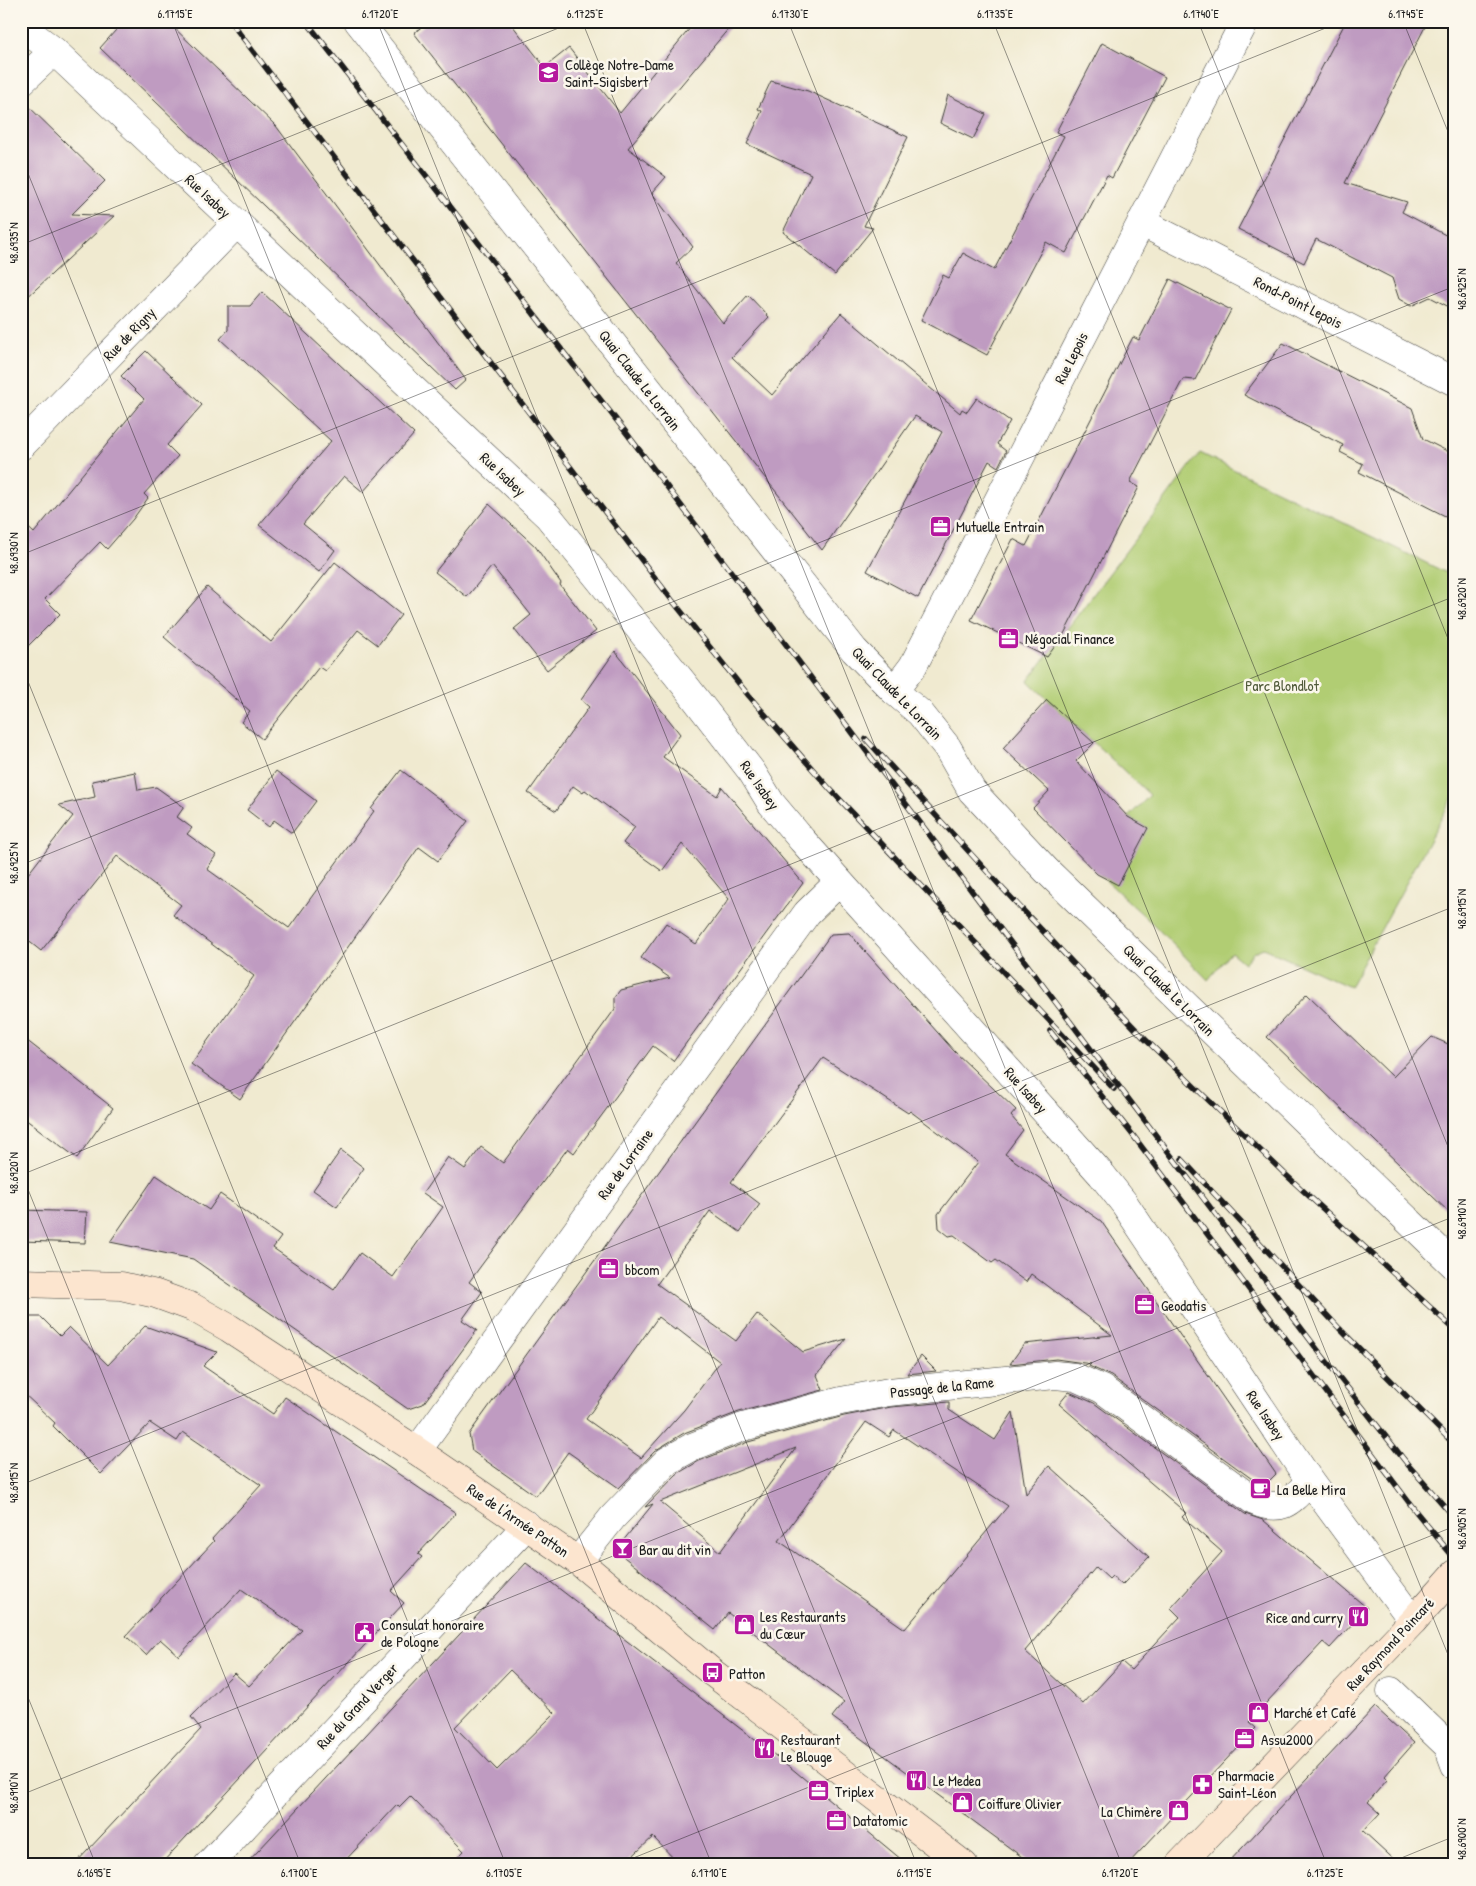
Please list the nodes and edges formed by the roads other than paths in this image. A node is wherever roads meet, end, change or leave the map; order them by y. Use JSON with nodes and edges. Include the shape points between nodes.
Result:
{"nodes":[{"id":1,"x":358,"y":21,"type":"edge"},
{"id":2,"x":1245,"y":21,"type":"edge"},
{"id":3,"x":21,"y":26,"type":"edge"},
{"id":4,"x":54,"y":51,"type":"junction"},
{"id":5,"x":21,"y":82,"type":"edge"},
{"id":6,"x":1141,"y":222,"type":"junction"},
{"id":7,"x":237,"y":223,"type":"junction"},
{"id":8,"x":1455,"y":382,"type":"edge"},
{"id":9,"x":21,"y":446,"type":"edge"},
{"id":10,"x":894,"y":692,"type":"junction"},
{"id":11,"x":839,"y":882,"type":"junction"},
{"id":12,"x":1455,"y":1266,"type":"edge"},
{"id":13,"x":21,"y":1284,"type":"edge"},
{"id":14,"x":417,"y":1450,"type":"junction"},
{"id":15,"x":1310,"y":1481,"type":"junction"},
{"id":16,"x":526,"y":1525,"type":"junction"},
{"id":17,"x":578,"y":1561,"type":"junction"},
{"id":18,"x":1455,"y":1574,"type":"edge"},
{"id":19,"x":1414,"y":1621,"type":"junction"},
{"id":20,"x":1391,"y":1691,"type":"dead end"},
{"id":21,"x":1455,"y":1764,"type":"edge"},
{"id":22,"x":208,"y":1865,"type":"edge"},
{"id":23,"x":964,"y":1865,"type":"edge"},
{"id":24,"x":1179,"y":1865,"type":"edge"}],
"edges":[{"from":1,"to":10,"type":"street","name":"Quai Claude Le Lorrain","via":[[854,650]]},
{"from":2,"to":6,"type":"street","name":"Rue Lepois"},
{"from":3,"to":4,"type":"street","name":"Rue Isabey"},
{"from":4,"to":5,"type":"street"},
{"from":4,"to":7,"type":"street","name":"Rue Isabey"},
{"from":6,"to":8,"type":"street","name":"Rond-Point Lepois"},
{"from":6,"to":10,"type":"street","name":"Rue Lepois","via":[[913,666]]},
{"from":7,"to":9,"type":"street","name":"Rue de Rigny"},
{"from":7,"to":11,"type":"street","name":"Rue Isabey","via":[[548,516],[752,772],[770,802]]},
{"from":10,"to":12,"type":"street","name":"Quai Claude Le Lorrain","via":[[920,712],[947,747],[972,791],[1046,870]]},
{"from":11,"to":14,"type":"street","name":"Rue de Lorraine","via":[[807,913]]},
{"from":11,"to":15,"type":"street","name":"Rue Isabey","via":[[1118,1196]]},
{"from":13,"to":14,"type":"main road","name":"Rue de l'Armée Patton","via":[[121,1286],[192,1307]]},
{"from":14,"to":16,"type":"main road","name":"Rue de l'Armée Patton"},
{"from":15,"to":17,"type":"street","name":"Passage de la Rame","via":[[1292,1501],[1280,1507],[1254,1501],[1102,1389],[1075,1377],[1055,1375],[889,1392],[743,1427],[678,1454],[633,1496]]},
{"from":15,"to":19,"type":"street","name":"Rue Isabey"},
{"from":16,"to":17,"type":"main road","name":"Rue de l'Armée Patton"},
{"from":16,"to":22,"type":"street","name":"Rue du Grand Verger"},
{"from":17,"to":23,"type":"main road","name":"Rue de l'Armée Patton","via":[[713,1673]]},
{"from":18,"to":19,"type":"main road","name":"Rue Raymond Poincaré"},
{"from":19,"to":24,"type":"main road","name":"Rue Raymond Poincaré"},
{"from":20,"to":21,"type":"street","via":[[1448,1746]]}]}
